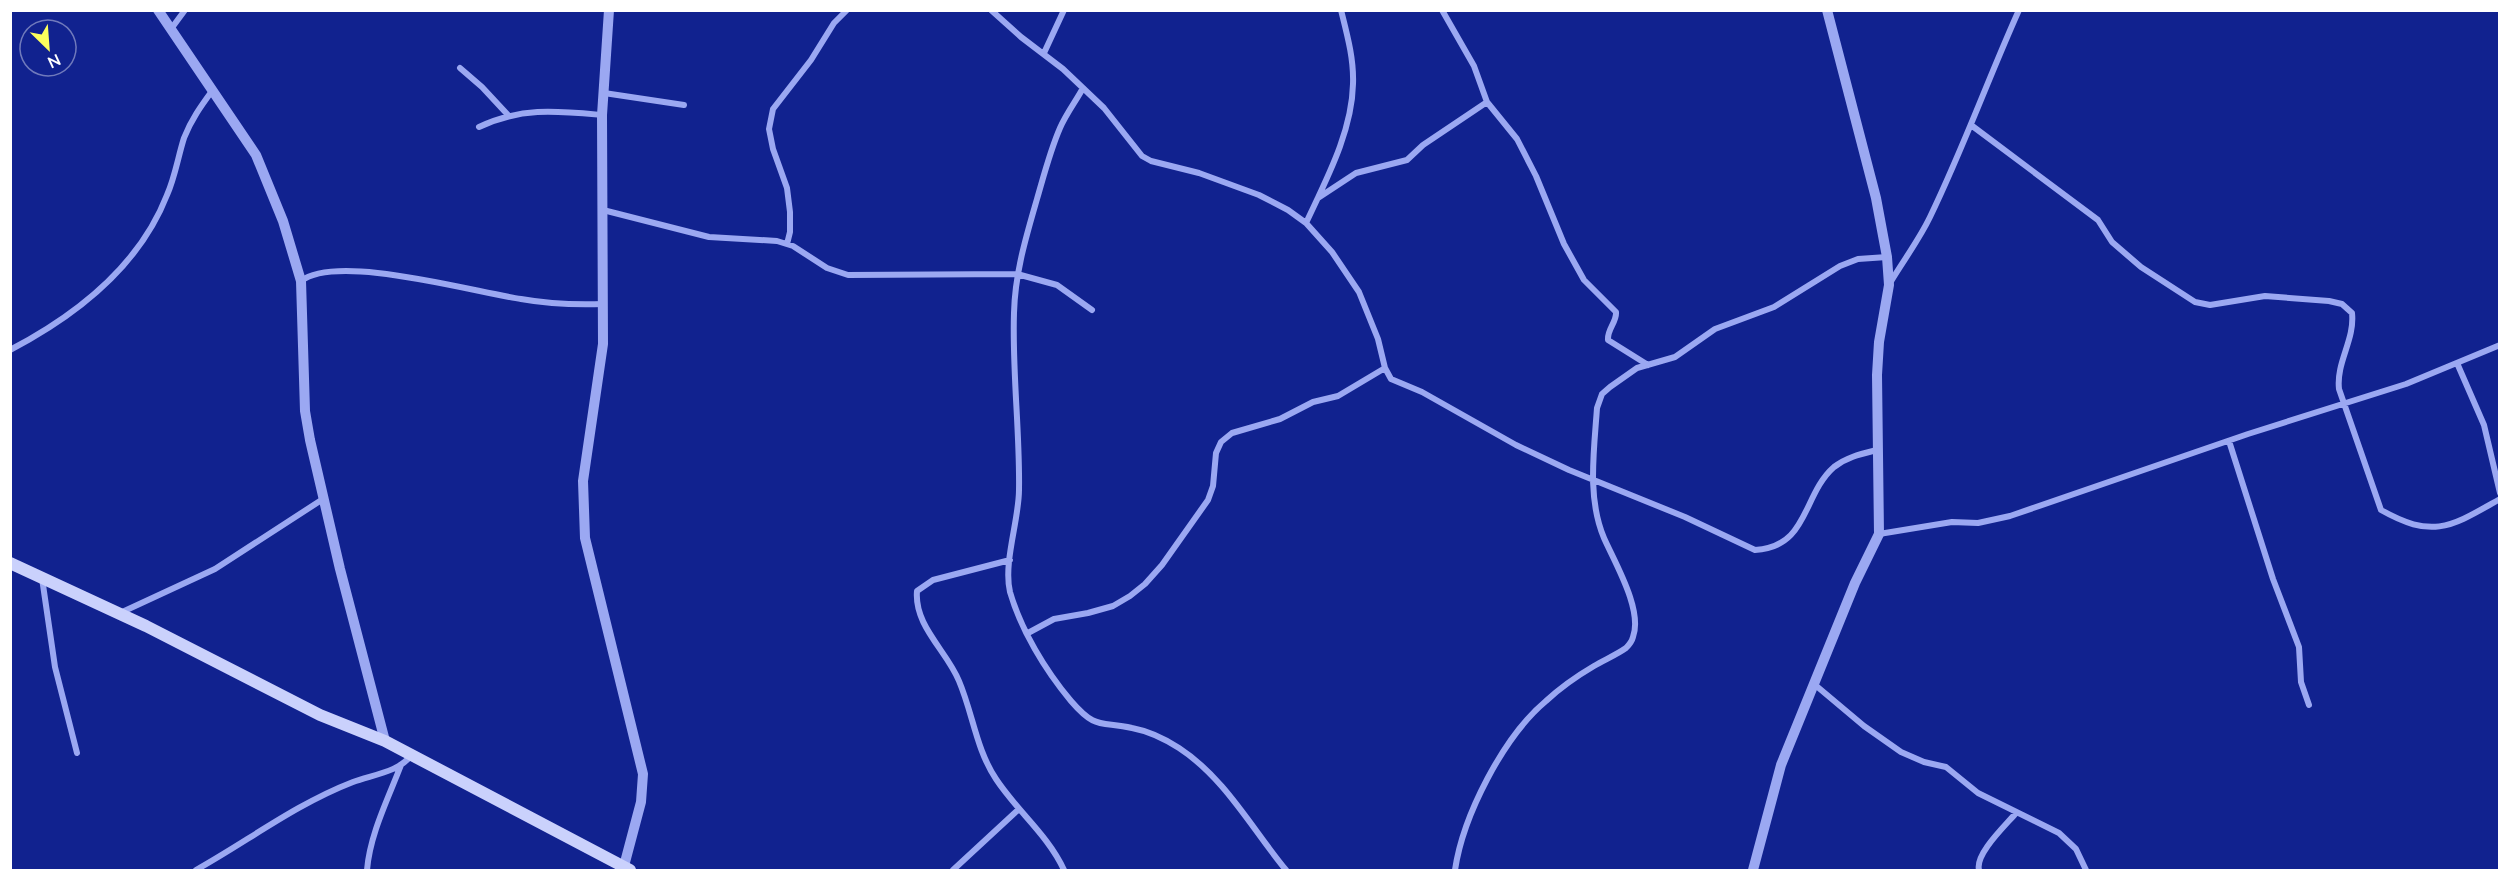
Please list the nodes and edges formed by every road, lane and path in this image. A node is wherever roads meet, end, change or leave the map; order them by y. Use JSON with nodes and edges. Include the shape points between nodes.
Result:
{"nodes":[{"id":1,"x":158,"y":10,"type":"edge"},
{"id":2,"x":185,"y":10,"type":"edge"},
{"id":3,"x":609,"y":10,"type":"edge"},
{"id":4,"x":847,"y":10,"type":"edge"},
{"id":5,"x":990,"y":10,"type":"edge"},
{"id":6,"x":1064,"y":10,"type":"edge"},
{"id":7,"x":1341,"y":10,"type":"edge"},
{"id":8,"x":1442,"y":10,"type":"edge"},
{"id":9,"x":1827,"y":10,"type":"edge"},
{"id":10,"x":2019,"y":12,"type":"edge"},
{"id":11,"x":171,"y":29,"type":"junction"},
{"id":12,"x":1044,"y":53,"type":"junction"},
{"id":13,"x":460,"y":68,"type":"dead end"},
{"id":14,"x":1083,"y":88,"type":"junction"},
{"id":15,"x":212,"y":91,"type":"junction"},
{"id":16,"x":603,"y":93,"type":"junction"},
{"id":17,"x":1487,"y":102,"type":"junction"},
{"id":18,"x":684,"y":105,"type":"dead end"},
{"id":19,"x":508,"y":115,"type":"junction"},
{"id":20,"x":602,"y":115,"type":"junction"},
{"id":21,"x":1971,"y":125,"type":"junction"},
{"id":22,"x":479,"y":127,"type":"dead end"},
{"id":23,"x":1317,"y":200,"type":"junction"},
{"id":24,"x":603,"y":210,"type":"junction"},
{"id":25,"x":1306,"y":223,"type":"junction"},
{"id":26,"x":787,"y":244,"type":"junction"},
{"id":27,"x":1887,"y":257,"type":"junction"},
{"id":28,"x":1017,"y":274,"type":"junction"},
{"id":29,"x":301,"y":281,"type":"junction"},
{"id":30,"x":1889,"y":285,"type":"junction"},
{"id":31,"x":604,"y":304,"type":"junction"},
{"id":32,"x":1092,"y":310,"type":"dead end"},
{"id":33,"x":2499,"y":345,"type":"edge"},
{"id":34,"x":10,"y":350,"type":"edge"},
{"id":35,"x":2457,"y":363,"type":"junction"},
{"id":36,"x":1648,"y":365,"type":"junction"},
{"id":37,"x":1385,"y":368,"type":"junction"},
{"id":38,"x":2343,"y":405,"type":"junction"},
{"id":39,"x":2229,"y":441,"type":"junction"},
{"id":40,"x":1877,"y":450,"type":"junction"},
{"id":41,"x":1594,"y":481,"type":"junction"},
{"id":42,"x":2499,"y":493,"type":"edge"},
{"id":43,"x":323,"y":499,"type":"junction"},
{"id":44,"x":2499,"y":499,"type":"edge"},
{"id":45,"x":1880,"y":534,"type":"junction"},
{"id":46,"x":1010,"y":560,"type":"junction"},
{"id":47,"x":10,"y":563,"type":"edge"},
{"id":48,"x":41,"y":577,"type":"junction"},
{"id":49,"x":119,"y":613,"type":"junction"},
{"id":50,"x":1028,"y":633,"type":"junction"},
{"id":51,"x":1814,"y":684,"type":"junction"},
{"id":52,"x":2309,"y":705,"type":"dead end"},
{"id":53,"x":385,"y":741,"type":"junction"},
{"id":54,"x":77,"y":753,"type":"dead end"},
{"id":55,"x":411,"y":755,"type":"junction"},
{"id":56,"x":401,"y":765,"type":"junction"},
{"id":57,"x":1019,"y":809,"type":"junction"},
{"id":58,"x":2016,"y":813,"type":"junction"},
{"id":59,"x":627,"y":868,"type":"edge"},
{"id":60,"x":196,"y":870,"type":"edge"},
{"id":61,"x":367,"y":870,"type":"edge"},
{"id":62,"x":953,"y":870,"type":"edge"},
{"id":63,"x":1064,"y":870,"type":"edge"},
{"id":64,"x":1286,"y":870,"type":"edge"},
{"id":65,"x":1455,"y":870,"type":"edge"},
{"id":66,"x":1753,"y":870,"type":"edge"},
{"id":67,"x":1978,"y":870,"type":"edge"},
{"id":68,"x":2086,"y":870,"type":"edge"}],
"edges":[{"from":1,"to":11,"type":"street"},
{"from":2,"to":11,"type":"street"},
{"from":3,"to":16,"type":"street"},
{"from":4,"to":26,"type":"street","via":[[773,109],[769,129],[788,188]]},
{"from":5,"to":12,"type":"street"},
{"from":6,"to":12,"type":"street"},
{"from":7,"to":23,"type":"street","via":[[1350,46],[1350,114]]},
{"from":8,"to":17,"type":"street","via":[[1474,66]]},
{"from":9,"to":27,"type":"street","via":[[1876,198]]},
{"from":10,"to":21,"type":"street"},
{"from":11,"to":15,"type":"street"},
{"from":12,"to":14,"type":"street"},
{"from":13,"to":19,"type":"street"},
{"from":14,"to":25,"type":"street","via":[[1151,161],[1259,195]]},
{"from":14,"to":28,"type":"street","via":[[1061,126],[1047,162]]},
{"from":15,"to":29,"type":"street","via":[[256,155],[284,221]]},
{"from":15,"to":34,"type":"street","via":[[184,138],[162,208],[136,252],[96,293]]},
{"from":16,"to":18,"type":"street"},
{"from":16,"to":20,"type":"street"},
{"from":17,"to":23,"type":"street","via":[[1407,160],[1356,173]]},
{"from":17,"to":36,"type":"street","via":[[1517,140],[1584,280],[1616,312],[1608,340]]},
{"from":19,"to":20,"type":"street","via":[[538,111]]},
{"from":19,"to":22,"type":"street"},
{"from":20,"to":24,"type":"street"},
{"from":21,"to":30,"type":"street","via":[[1929,219]]},
{"from":21,"to":38,"type":"street","via":[[2098,220],[2112,242],[2141,267],[2195,302],[2216,304],[2265,297],[2330,301],[2349,309],[2352,327],[2338,380]]},
{"from":23,"to":25,"type":"street"},
{"from":24,"to":26,"type":"street","via":[[709,237]]},
{"from":24,"to":31,"type":"street"},
{"from":25,"to":37,"type":"street","via":[[1359,292]]},
{"from":26,"to":28,"type":"street","via":[[827,268],[848,275]]},
{"from":27,"to":30,"type":"street"},
{"from":27,"to":36,"type":"street","via":[[1858,259],[1840,266],[1774,307],[1715,329],[1675,357]]},
{"from":28,"to":32,"type":"street","via":[[1057,285]]},
{"from":28,"to":46,"type":"street","via":[[1014,324],[1019,497]]},
{"from":29,"to":31,"type":"street","via":[[310,274],[330,270],[357,271],[562,305]]},
{"from":29,"to":43,"type":"street","via":[[305,411]]},
{"from":30,"to":40,"type":"street","via":[[1879,342]]},
{"from":31,"to":59,"type":"street","via":[[603,344],[586,451],[583,512],[585,538],[643,774]]},
{"from":33,"to":35,"type":"street"},
{"from":35,"to":38,"type":"street"},
{"from":35,"to":42,"type":"street","via":[[2484,425]]},
{"from":36,"to":41,"type":"street","via":[[1631,372],[1602,394],[1596,408]]},
{"from":37,"to":41,"type":"street","via":[[1391,378],[1516,445]]},
{"from":37,"to":50,"type":"street","via":[[1338,396],[1312,402],[1221,442],[1208,500],[1145,584],[1113,606],[1054,619]]},
{"from":38,"to":39,"type":"street"},
{"from":38,"to":44,"type":"street","via":[[2381,510],[2397,519],[2436,529],[2457,523]]},
{"from":39,"to":45,"type":"street","via":[[2010,516]]},
{"from":39,"to":52,"type":"street","via":[[2299,647],[2301,682]]},
{"from":40,"to":41,"type":"street","via":[[1846,459],[1833,468],[1822,481],[1800,525],[1781,543],[1767,549],[1755,550]]},
{"from":40,"to":45,"type":"street"},
{"from":41,"to":65,"type":"street","via":[[1598,523],[1627,586],[1634,635],[1626,648],[1568,683],[1529,717],[1468,819]]},
{"from":43,"to":49,"type":"street","via":[[215,569]]},
{"from":43,"to":53,"type":"street"},
{"from":45,"to":51,"type":"street","via":[[1855,583]]},
{"from":46,"to":50,"type":"street","via":[[1010,589]]},
{"from":46,"to":57,"type":"street","via":[[933,580],[918,591],[916,601],[926,628],[959,680],[990,770]]},
{"from":47,"to":48,"type":"main road"},
{"from":48,"to":49,"type":"main road"},
{"from":48,"to":54,"type":"street","via":[[55,667]]},
{"from":49,"to":53,"type":"main road","via":[[320,716]]},
{"from":50,"to":64,"type":"street","via":[[1052,676],[1084,714],[1104,726],[1150,733],[1179,748],[1229,794]]},
{"from":51,"to":58,"type":"street","via":[[1901,752],[1946,767],[1978,792]]},
{"from":51,"to":66,"type":"street","via":[[1782,765]]},
{"from":53,"to":55,"type":"main road"},
{"from":55,"to":56,"type":"street"},
{"from":55,"to":59,"type":"main road"},
{"from":56,"to":60,"type":"street","via":[[318,798]]},
{"from":56,"to":61,"type":"street","via":[[375,833]]},
{"from":57,"to":62,"type":"street"},
{"from":57,"to":63,"type":"street","via":[[1043,834]]},
{"from":58,"to":67,"type":"street","via":[[1980,855]]},
{"from":58,"to":68,"type":"street","via":[[2069,841]]}]}
